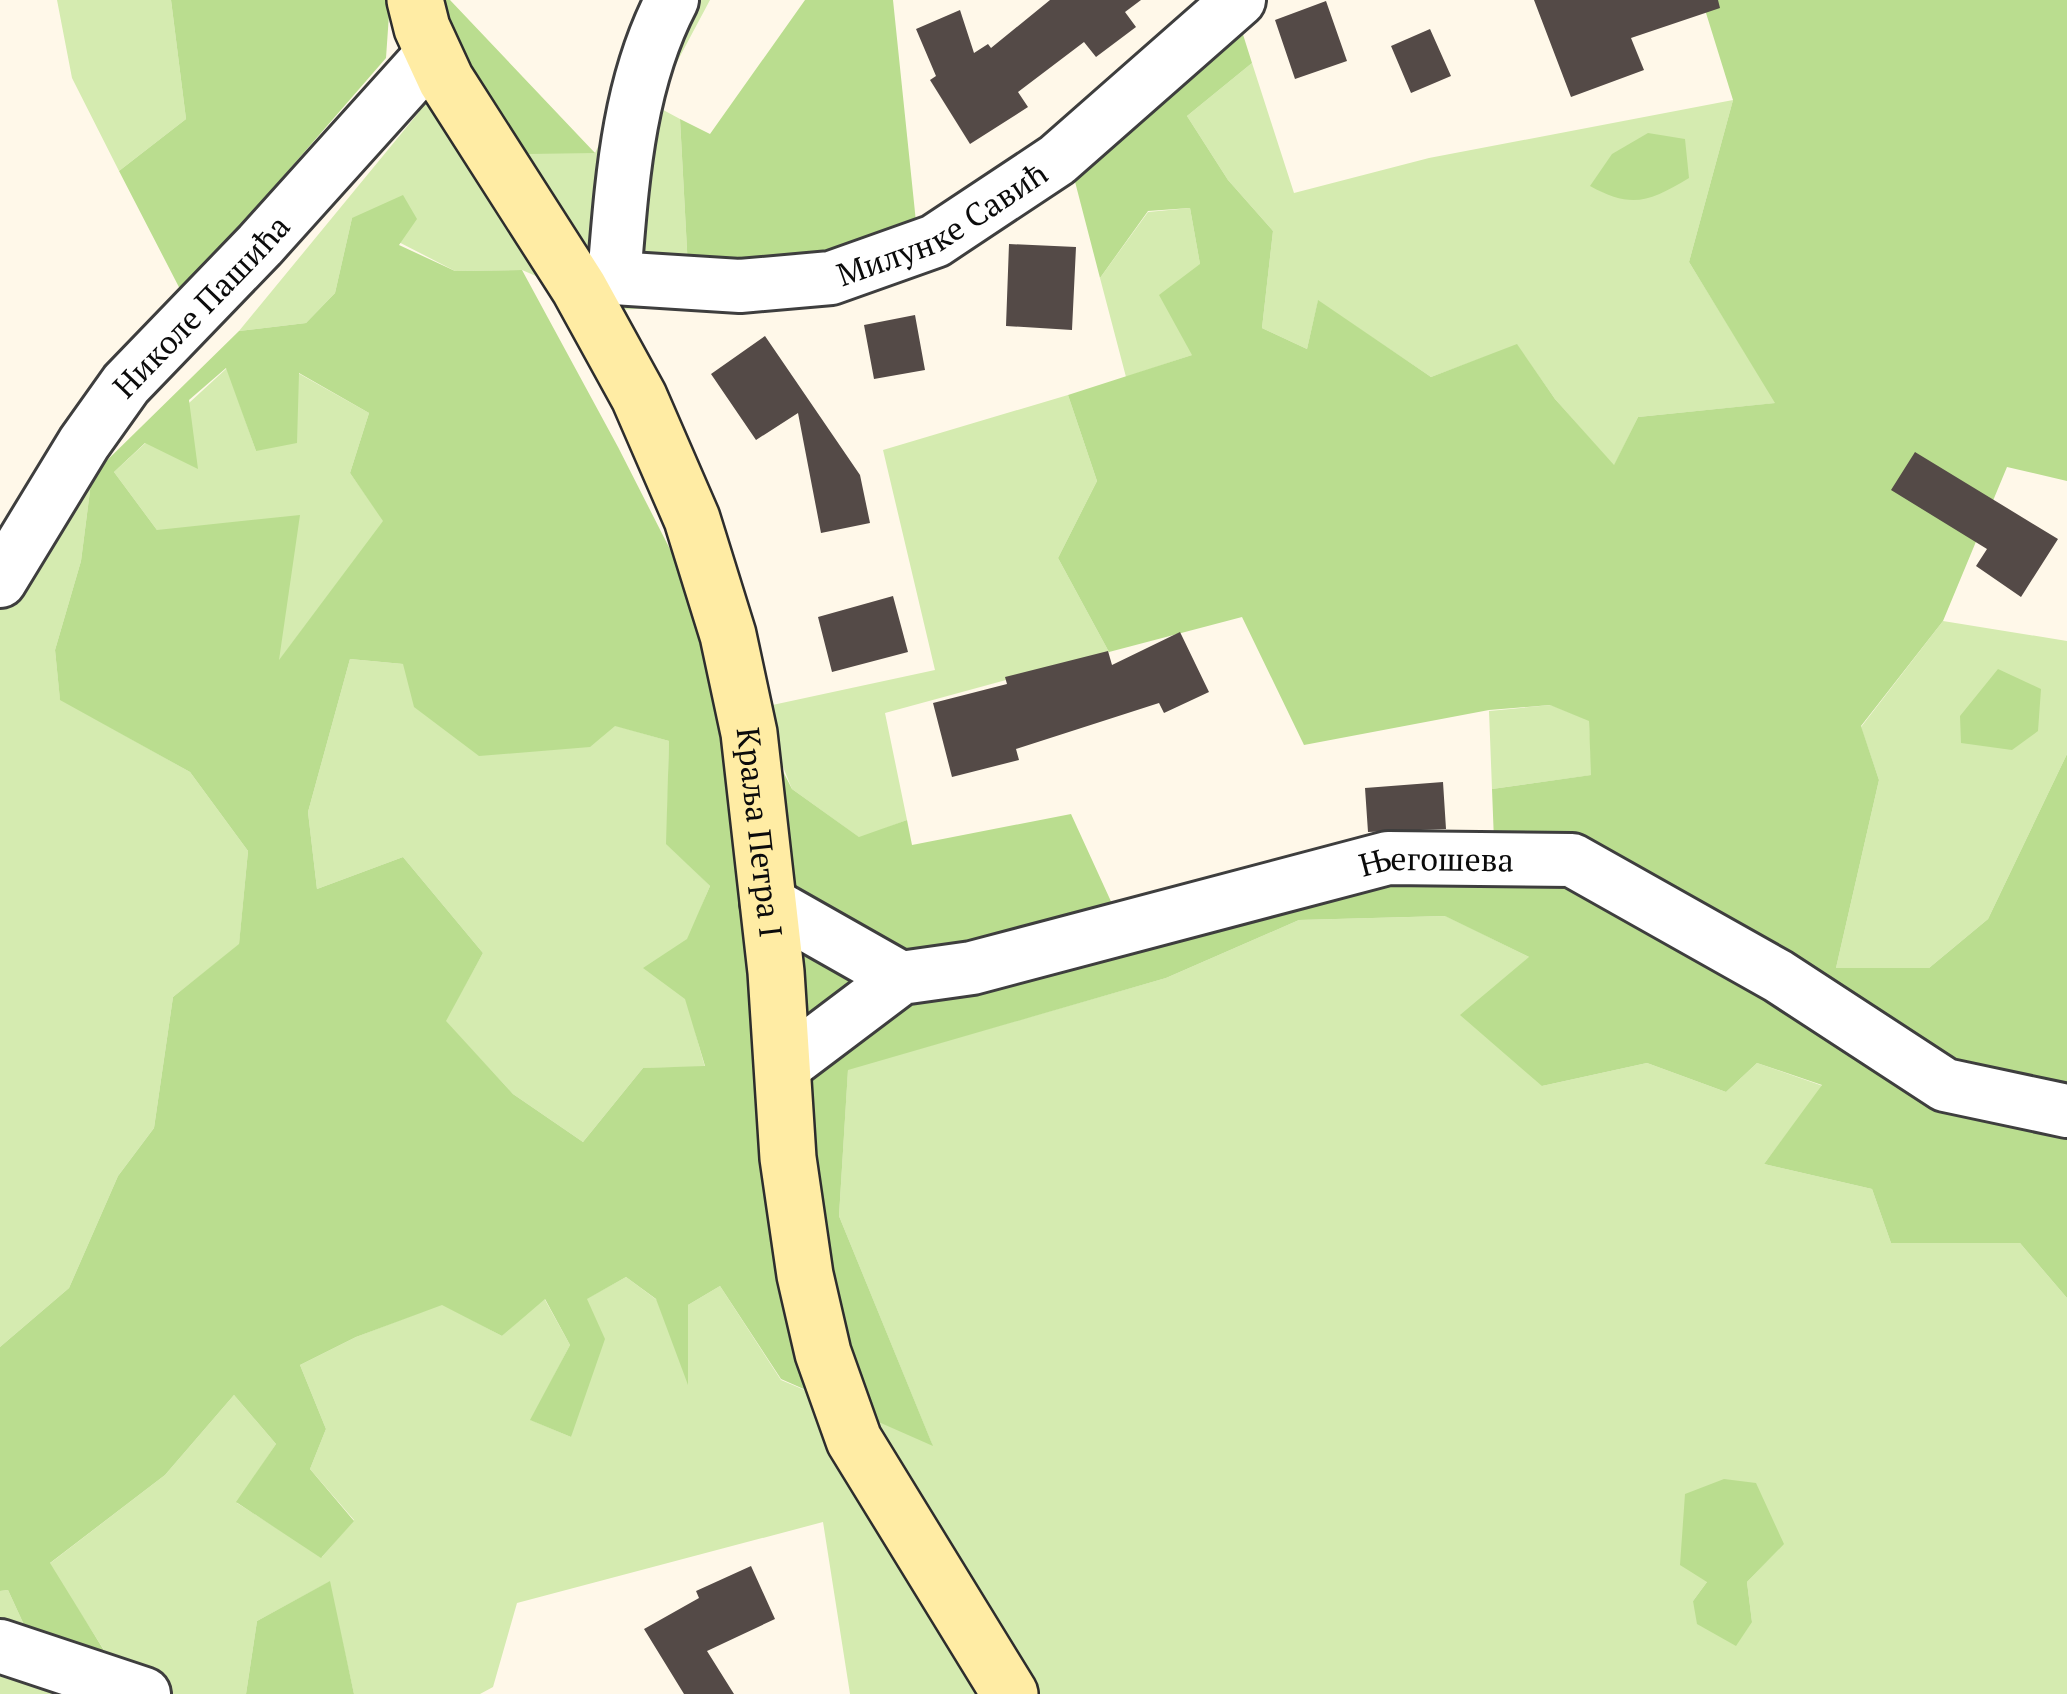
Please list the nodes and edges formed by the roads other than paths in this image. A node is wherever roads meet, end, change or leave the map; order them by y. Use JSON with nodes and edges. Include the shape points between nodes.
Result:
{"nodes":[{"id":1,"x":415,"y":0,"type":"edge"},
{"id":2,"x":672,"y":0,"type":"edge"},
{"id":3,"x":1239,"y":0,"type":"edge"},
{"id":4,"x":432,"y":54,"type":"junction"},
{"id":5,"x":597,"y":283,"type":"junction"},
{"id":6,"x":0,"y":581,"type":"edge"},
{"id":7,"x":767,"y":902,"type":"junction"},
{"id":8,"x":901,"y":978,"type":"junction"},
{"id":9,"x":783,"y":1067,"type":"junction"},
{"id":10,"x":2067,"y":1111,"type":"edge"},
{"id":11,"x":0,"y":1646,"type":"edge"},
{"id":12,"x":144,"y":1694,"type":"edge"},
{"id":13,"x":1010,"y":1694,"type":"edge"}],
"edges":[{"from":1,"to":4,"type":"street","name":"Краља Петра I"},
{"from":2,"to":5,"type":"street","via":[[625,145]]},
{"from":3,"to":5,"type":"street","name":"Милунке Савић","via":[[1057,160],[935,241],[831,278],[740,286]]},
{"from":4,"to":5,"type":"street","name":"Краља Петра I"},
{"from":4,"to":6,"type":"street","name":"Николе Пашића","via":[[126,384]]},
{"from":5,"to":7,"type":"street","name":"Краља Петра I","via":[[692,519],[728,635],[750,745]]},
{"from":7,"to":8,"type":"street"},
{"from":7,"to":9,"type":"street","name":"Краља Петра I"},
{"from":8,"to":9,"type":"street","name":"Његошева"},
{"from":8,"to":10,"type":"street","name":"Његошева","via":[[972,968],[1388,858],[1572,860],[1778,976],[1946,1085]]},
{"from":9,"to":13,"type":"street","name":"Краља Петра I","via":[[804,1275],[848,1423]]},
{"from":11,"to":12,"type":"street"}]}
